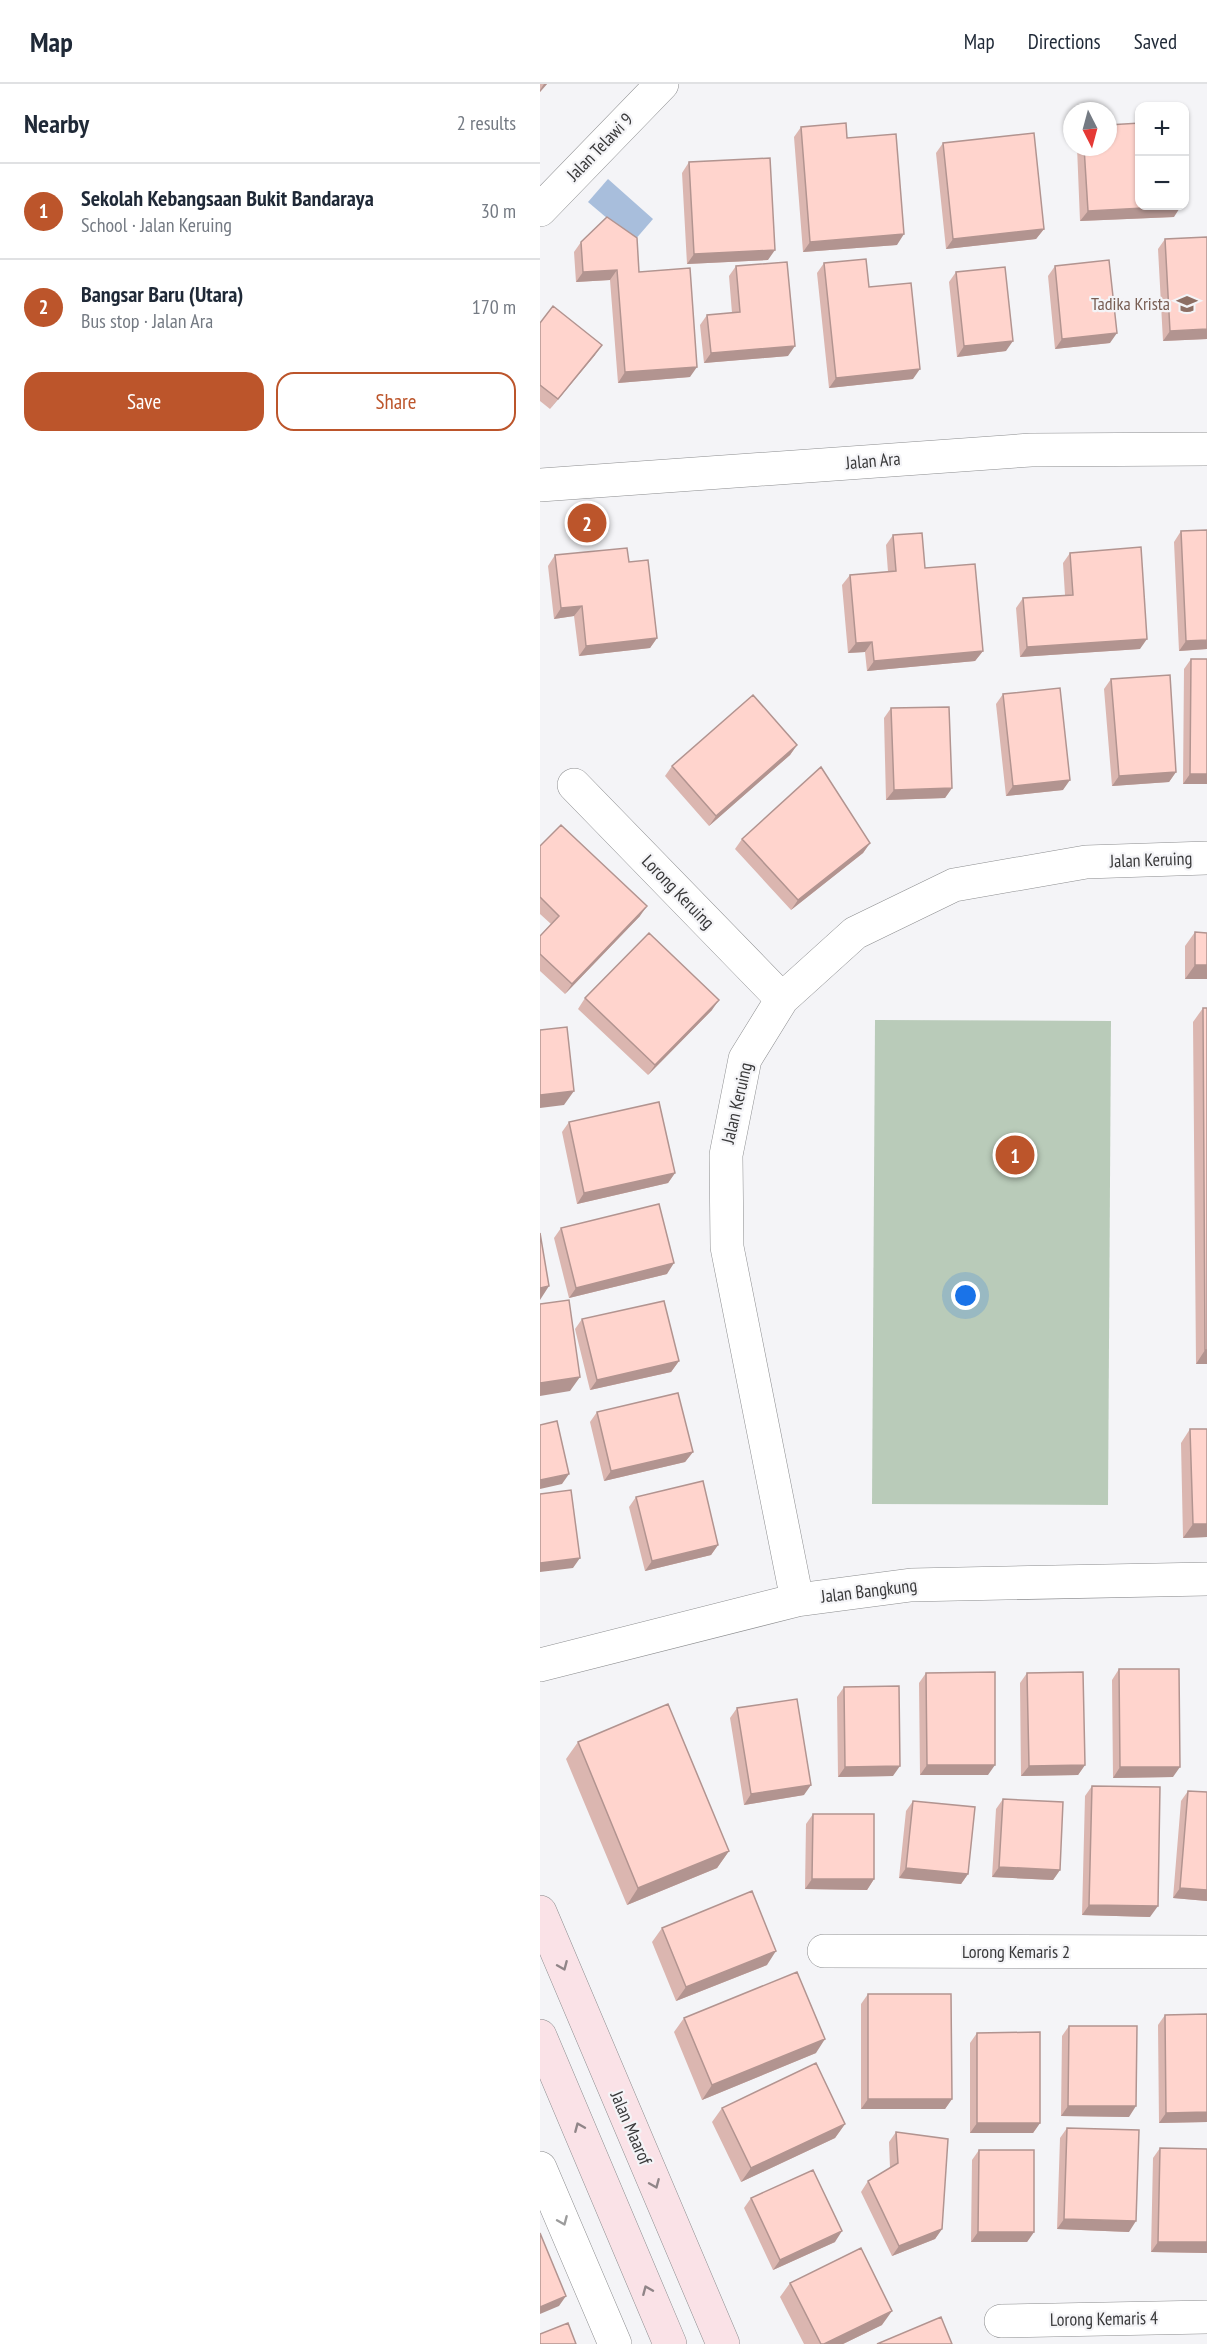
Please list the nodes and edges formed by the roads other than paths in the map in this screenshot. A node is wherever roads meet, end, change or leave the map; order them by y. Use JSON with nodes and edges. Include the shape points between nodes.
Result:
{"nodes":[{"id":1,"x":662,"y":84,"type":"edge"},
{"id":2,"x":540,"y":210,"type":"edge"},
{"id":3,"x":1207,"y":449,"type":"edge"},
{"id":4,"x":540,"y":485,"type":"edge"},
{"id":5,"x":574,"y":785,"type":"dead end"},
{"id":6,"x":1207,"y":858,"type":"edge"},
{"id":7,"x":782,"y":999,"type":"junction"},
{"id":8,"x":1207,"y":1579,"type":"edge"},
{"id":9,"x":797,"y":1600,"type":"junction"},
{"id":10,"x":540,"y":1665,"type":"edge"},
{"id":11,"x":540,"y":1912,"type":"edge"},
{"id":12,"x":824,"y":1951,"type":"dead end"},
{"id":13,"x":1207,"y":1952,"type":"edge"},
{"id":14,"x":540,"y":2036,"type":"edge"},
{"id":15,"x":540,"y":2168,"type":"edge"},
{"id":16,"x":1207,"y":2317,"type":"edge"},
{"id":17,"x":1001,"y":2321,"type":"dead end"},
{"id":18,"x":615,"y":2344,"type":"edge"},
{"id":19,"x":670,"y":2344,"type":"edge"},
{"id":20,"x":723,"y":2344,"type":"edge"}],
"edges":[{"from":1,"to":2,"type":"street","name":"Jalan Telawi 9"},
{"from":3,"to":4,"type":"street","name":"Jalan Ara","via":[[1031,450]]},
{"from":5,"to":7,"type":"street","name":"Lorong Keruing"},
{"from":6,"to":7,"type":"street","name":"Jalan Keruing","via":[[1086,862],[954,885],[855,933]]},
{"from":7,"to":9,"type":"street","name":"Jalan Keruing","via":[[745,1059],[726,1155],[727,1236]]},
{"from":8,"to":9,"type":"street","name":"Jalan Bangkung","via":[[911,1585]]},
{"from":9,"to":10,"type":"street","name":"Jalan Bangkung"},
{"from":11,"to":20,"type":"main road","name":"Jalan Maarof","one_way":true},
{"from":12,"to":13,"type":"street","name":"Lorong Kemaris 2"},
{"from":19,"to":14,"type":"main road","one_way":true},
{"from":15,"to":18,"type":"street","one_way":true},
{"from":16,"to":17,"type":"street","name":"Lorong Kemaris 4"}]}
